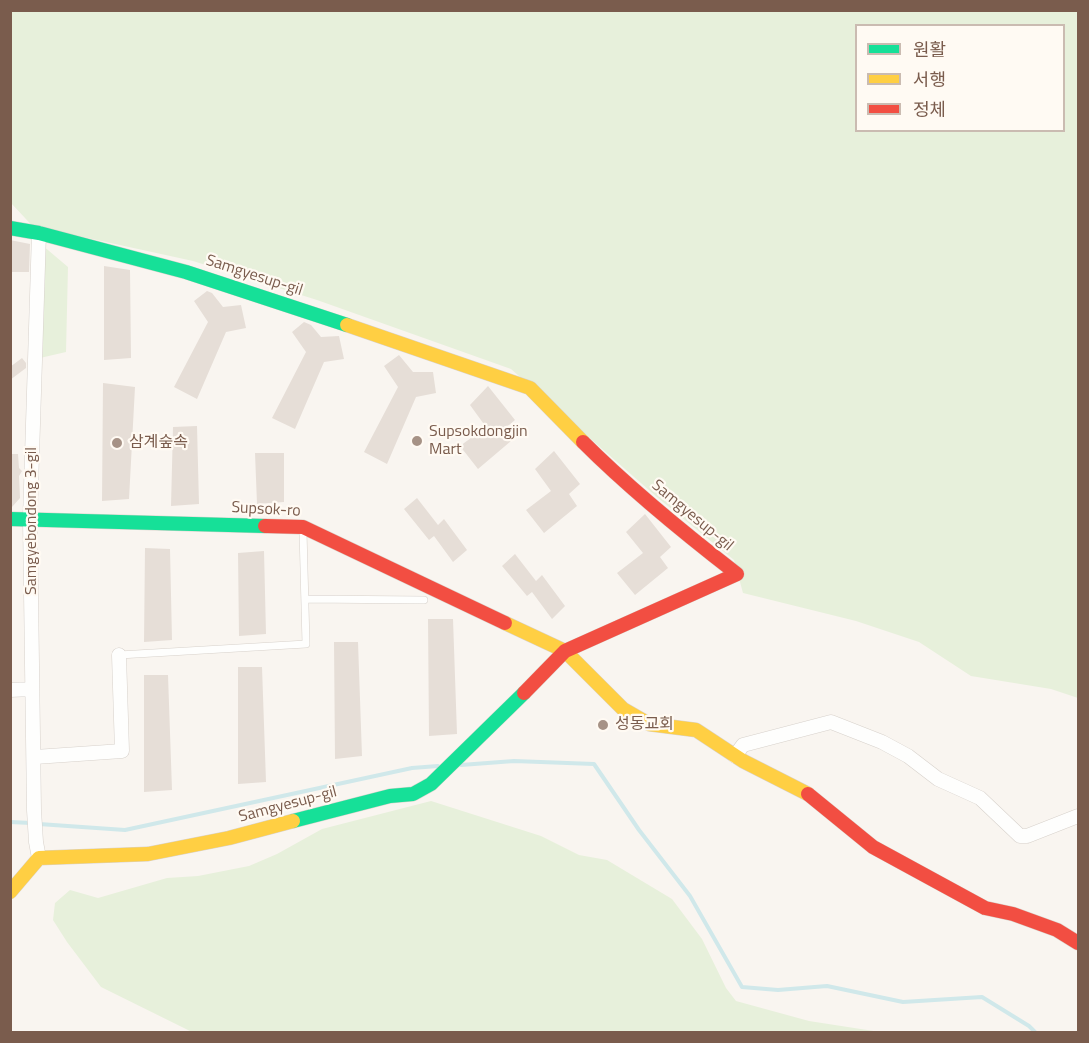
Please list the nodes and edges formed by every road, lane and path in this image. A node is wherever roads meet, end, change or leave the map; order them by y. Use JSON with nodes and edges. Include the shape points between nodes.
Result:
{"nodes":[{"id":1,"x":10,"y":228,"type":"edge"},
{"id":2,"x":39,"y":233,"type":"junction"},
{"id":3,"x":10,"y":519,"type":"edge"},
{"id":4,"x":30,"y":519,"type":"junction"},
{"id":5,"x":303,"y":527,"type":"junction"},
{"id":6,"x":305,"y":599,"type":"junction"},
{"id":7,"x":424,"y":600,"type":"dead end"},
{"id":8,"x":565,"y":651,"type":"junction"},
{"id":9,"x":119,"y":656,"type":"joint"},
{"id":10,"x":33,"y":689,"type":"junction"},
{"id":11,"x":10,"y":690,"type":"edge"},
{"id":12,"x":735,"y":756,"type":"junction"},
{"id":13,"x":35,"y":757,"type":"junction"},
{"id":14,"x":1078,"y":816,"type":"edge"},
{"id":15,"x":39,"y":858,"type":"junction"},
{"id":16,"x":10,"y":891,"type":"edge"},
{"id":17,"x":1078,"y":943,"type":"edge"}],
"edges":[{"from":1,"to":2,"type":"street","name":"Samgyesup-gil"},
{"from":2,"to":4,"type":"street","name":"Samgyebondong 3-gil"},
{"from":2,"to":8,"type":"street","name":"Samgyesup-gil","via":[[186,272],[531,388],[602,461],[737,574]]},
{"from":3,"to":4,"type":"street","name":"Supsok-ro"},
{"from":4,"to":5,"type":"street","name":"Supsok-ro"},
{"from":4,"to":10,"type":"street","name":"Samgyebondong 3-gil"},
{"from":5,"to":6,"type":"lane"},
{"from":5,"to":8,"type":"street","name":"Supsok-ro"},
{"from":6,"to":7,"type":"lane"},
{"from":6,"to":9,"type":"lane","via":[[306,644]]},
{"from":8,"to":12,"type":"street","name":"Supsok-ro","via":[[623,709],[649,724],[696,729]]},
{"from":8,"to":15,"type":"street","name":"Samgyesup-gil","via":[[431,784],[413,794],[390,796],[228,838],[148,854]]},
{"from":9,"to":13,"type":"street","via":[[122,751]]},
{"from":10,"to":11,"type":"street"},
{"from":10,"to":13,"type":"street","name":"Samgyebondong 3-gil"},
{"from":12,"to":14,"type":"street","via":[[743,745],[831,722],[882,742],[938,779],[980,798],[1020,836]]},
{"from":12,"to":17,"type":"street","name":"Supsok-ro","via":[[813,796],[873,847],[985,908],[1057,930]]},
{"from":13,"to":15,"type":"street","name":"Samgyebondong 3-gil","via":[[34,810]]},
{"from":15,"to":16,"type":"street"}]}
